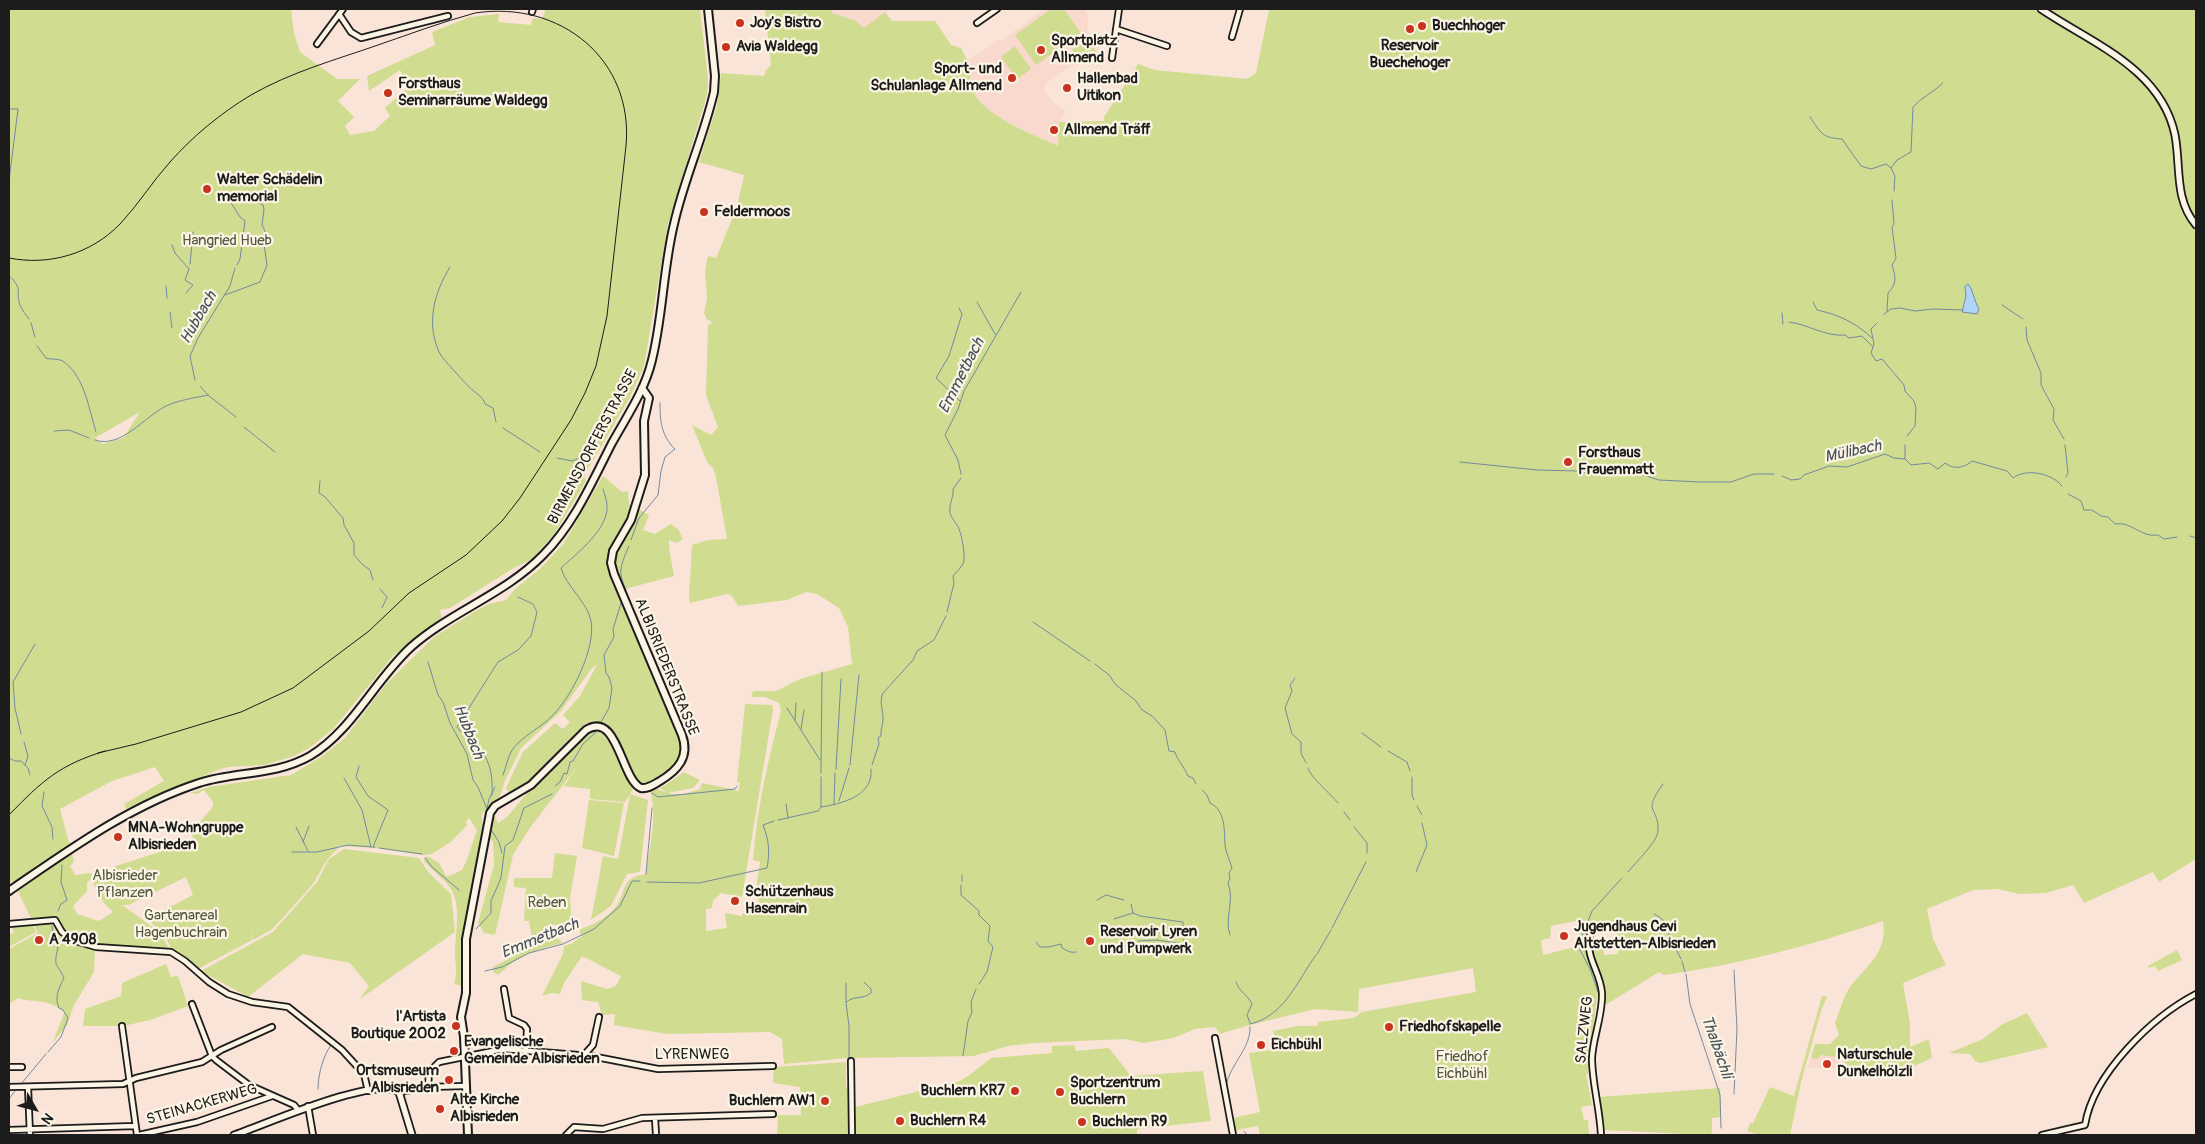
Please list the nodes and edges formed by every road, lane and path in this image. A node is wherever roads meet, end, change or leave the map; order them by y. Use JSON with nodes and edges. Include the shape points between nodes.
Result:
{"nodes":[{"id":1,"x":343,"y":9,"type":"edge"},
{"id":2,"x":708,"y":9,"type":"edge"},
{"id":3,"x":997,"y":9,"type":"edge"},
{"id":4,"x":1119,"y":9,"type":"edge"},
{"id":5,"x":1240,"y":9,"type":"edge"},
{"id":6,"x":2041,"y":9,"type":"edge"},
{"id":7,"x":339,"y":14,"type":"junction"},
{"id":8,"x":448,"y":16,"type":"dead end"},
{"id":9,"x":977,"y":23,"type":"dead end"},
{"id":10,"x":1116,"y":29,"type":"junction"},
{"id":11,"x":1232,"y":37,"type":"dead end"},
{"id":12,"x":317,"y":44,"type":"dead end"},
{"id":13,"x":1167,"y":46,"type":"dead end"},
{"id":14,"x":1112,"y":58,"type":"dead end"},
{"id":15,"x":2196,"y":225,"type":"edge"},
{"id":16,"x":642,"y":388,"type":"junction"},
{"id":17,"x":9,"y":890,"type":"edge"},
{"id":18,"x":9,"y":924,"type":"edge"},
{"id":19,"x":1591,"y":930,"type":"dead end"},
{"id":20,"x":504,"y":989,"type":"dead end"},
{"id":21,"x":2196,"y":994,"type":"edge"},
{"id":22,"x":192,"y":1004,"type":"dead end"},
{"id":23,"x":599,"y":1017,"type":"dead end"},
{"id":24,"x":122,"y":1026,"type":"dead end"},
{"id":25,"x":272,"y":1027,"type":"dead end"},
{"id":26,"x":1215,"y":1038,"type":"dead end"},
{"id":27,"x":526,"y":1051,"type":"junction"},
{"id":28,"x":584,"y":1055,"type":"junction"},
{"id":29,"x":212,"y":1056,"type":"junction"},
{"id":30,"x":464,"y":1057,"type":"junction"},
{"id":31,"x":851,"y":1061,"type":"dead end"},
{"id":32,"x":773,"y":1066,"type":"dead end"},
{"id":33,"x":9,"y":1067,"type":"edge"},
{"id":34,"x":22,"y":1067,"type":"dead end"},
{"id":35,"x":128,"y":1082,"type":"junction"},
{"id":36,"x":465,"y":1086,"type":"junction"},
{"id":37,"x":9,"y":1087,"type":"edge"},
{"id":38,"x":28,"y":1087,"type":"junction"},
{"id":39,"x":428,"y":1087,"type":"junction"},
{"id":40,"x":368,"y":1091,"type":"junction"},
{"id":41,"x":399,"y":1092,"type":"junction"},
{"id":42,"x":272,"y":1096,"type":"junction"},
{"id":43,"x":308,"y":1106,"type":"junction"},
{"id":44,"x":298,"y":1110,"type":"junction"},
{"id":45,"x":773,"y":1114,"type":"dead end"},
{"id":46,"x":655,"y":1118,"type":"junction"},
{"id":47,"x":135,"y":1126,"type":"junction"},
{"id":48,"x":9,"y":1130,"type":"edge"},
{"id":49,"x":30,"y":1132,"type":"edge"},
{"id":50,"x":138,"y":1135,"type":"edge"},
{"id":51,"x":234,"y":1135,"type":"edge"},
{"id":52,"x":313,"y":1135,"type":"edge"},
{"id":53,"x":412,"y":1135,"type":"edge"},
{"id":54,"x":468,"y":1135,"type":"edge"},
{"id":55,"x":566,"y":1135,"type":"edge"},
{"id":56,"x":656,"y":1135,"type":"edge"},
{"id":57,"x":852,"y":1135,"type":"edge"},
{"id":58,"x":1233,"y":1135,"type":"edge"},
{"id":59,"x":1601,"y":1135,"type":"edge"},
{"id":60,"x":2042,"y":1135,"type":"edge"}],
"edges":[{"from":1,"to":7,"type":"street"},
{"from":2,"to":16,"type":"main road","name":"BIRMENSDORFERSTRASSE","via":[[714,92],[674,223],[653,355]]},
{"from":3,"to":9,"type":"street"},
{"from":4,"to":10,"type":"street"},
{"from":5,"to":11,"type":"street"},
{"from":6,"to":15,"type":"street","via":[[2125,62],[2152,87],[2172,125],[2181,196],[2188,215]]},
{"from":7,"to":8,"type":"street","via":[[351,32],[360,38]]},
{"from":7,"to":12,"type":"street"},
{"from":10,"to":13,"type":"street"},
{"from":10,"to":14,"type":"street"},
{"from":16,"to":17,"type":"main road","name":"BIRMENSDORFERSTRASSE","via":[[575,514],[553,545],[517,578],[449,618],[413,646],[329,742],[309,756],[282,768],[215,779],[178,792],[100,829]]},
{"from":16,"to":30,"type":"main road","name":"ALBISRIEDERSTRASSE","via":[[648,398],[644,421],[645,475],[631,520],[613,551],[611,563],[683,738],[683,758],[670,775],[641,788],[632,782],[609,733],[600,726],[591,727],[527,788],[492,810],[466,939],[466,993],[461,1017]]},
{"from":18,"to":40,"type":"street","via":[[55,920],[68,937],[83,944],[174,954],[228,994],[293,1010],[342,1050],[364,1074]]},
{"from":19,"to":59,"type":"street","name":"SALZWEG","via":[[1588,950],[1602,996],[1592,1065]]},
{"from":20,"to":27,"type":"street","via":[[509,1018],[527,1029]]},
{"from":21,"to":60,"type":"street","via":[[2177,1004],[2131,1045],[2097,1090],[2085,1125]]},
{"from":22,"to":29,"type":"street"},
{"from":23,"to":28,"type":"street","via":[[593,1045]]},
{"from":24,"to":35,"type":"street"},
{"from":25,"to":29,"type":"street"},
{"from":26,"to":58,"type":"street"},
{"from":27,"to":28,"type":"street","name":"LYRENWEG"},
{"from":27,"to":30,"type":"street","name":"LYRENWEG","via":[[503,1049]]},
{"from":28,"to":32,"type":"street","name":"LYRENWEG","via":[[658,1069]]},
{"from":29,"to":35,"type":"street","via":[[202,1062]]},
{"from":29,"to":42,"type":"street","via":[[249,1085]]},
{"from":30,"to":36,"type":"main road","name":"ALBISRIEDERSTRASSE"},
{"from":30,"to":39,"type":"street","name":"LYRENWEG","via":[[436,1064],[429,1072]]},
{"from":31,"to":57,"type":"street"},
{"from":33,"to":34,"type":"street"},
{"from":35,"to":38,"type":"street"},
{"from":35,"to":47,"type":"street"},
{"from":36,"to":39,"type":"street"},
{"from":36,"to":54,"type":"main road","name":"ALBISRIEDERSTRASSE"},
{"from":37,"to":38,"type":"street"},
{"from":38,"to":49,"type":"street"},
{"from":39,"to":41,"type":"street"},
{"from":40,"to":41,"type":"street","via":[[388,1088]]},
{"from":40,"to":43,"type":"street"},
{"from":41,"to":53,"type":"street"},
{"from":42,"to":44,"type":"street","via":[[294,1105]]},
{"from":42,"to":50,"type":"street","name":"STEINACKERWEG","via":[[197,1122]]},
{"from":43,"to":44,"type":"street"},
{"from":43,"to":52,"type":"street"},
{"from":44,"to":51,"type":"street"},
{"from":45,"to":46,"type":"street"},
{"from":46,"to":55,"type":"street","via":[[632,1120],[603,1129],[578,1126]]},
{"from":46,"to":56,"type":"street"},
{"from":47,"to":49,"type":"street"},
{"from":47,"to":50,"type":"street"},
{"from":48,"to":49,"type":"street"}]}
